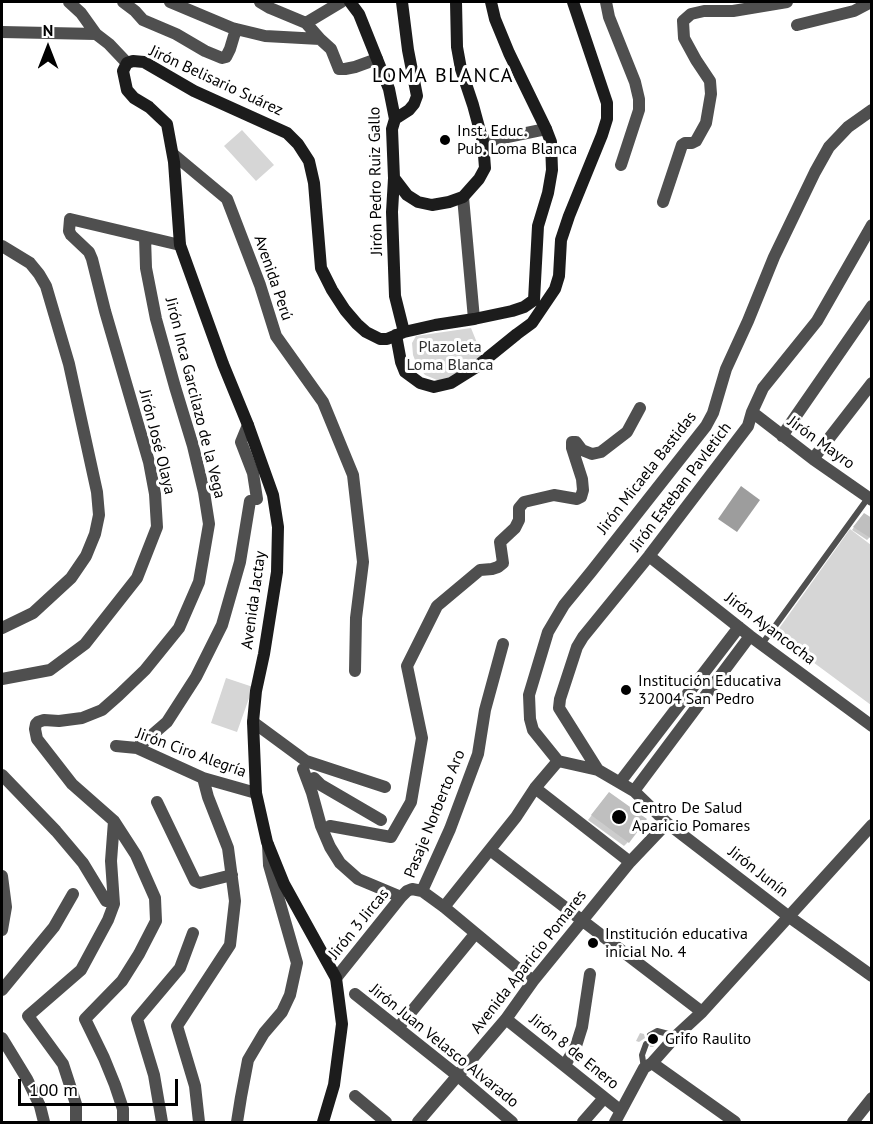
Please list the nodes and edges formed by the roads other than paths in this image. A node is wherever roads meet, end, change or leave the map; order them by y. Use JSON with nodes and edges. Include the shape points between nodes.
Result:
{"nodes":[{"id":1,"x":69,"y":2,"type":"edge"},
{"id":2,"x":123,"y":2,"type":"edge"},
{"id":3,"x":170,"y":2,"type":"edge"},
{"id":4,"x":260,"y":2,"type":"edge"},
{"id":5,"x":341,"y":2,"type":"edge"},
{"id":6,"x":350,"y":2,"type":"edge"},
{"id":7,"x":402,"y":2,"type":"edge"},
{"id":8,"x":456,"y":2,"type":"edge"},
{"id":9,"x":491,"y":2,"type":"edge"},
{"id":10,"x":573,"y":2,"type":"edge"},
{"id":11,"x":606,"y":2,"type":"edge"},
{"id":12,"x":787,"y":2,"type":"edge"},
{"id":13,"x":871,"y":2,"type":"edge"},
{"id":14,"x":306,"y":23,"type":"junction"},
{"id":15,"x":797,"y":25,"type":"dead end"},
{"id":16,"x":236,"y":28,"type":"junction"},
{"id":17,"x":2,"y":32,"type":"edge"},
{"id":18,"x":96,"y":34,"type":"junction"},
{"id":19,"x":320,"y":39,"type":"junction"},
{"id":20,"x":377,"y":59,"type":"junction"},
{"id":21,"x":127,"y":63,"type":"junction"},
{"id":22,"x":872,"y":110,"type":"edge"},
{"id":23,"x":395,"y":119,"type":"junction"},
{"id":24,"x":546,"y":129,"type":"junction"},
{"id":25,"x":483,"y":142,"type":"junction"},
{"id":26,"x":173,"y":154,"type":"junction"},
{"id":27,"x":621,"y":165,"type":"dead end"},
{"id":28,"x":394,"y":178,"type":"junction"},
{"id":29,"x":463,"y":197,"type":"junction"},
{"id":30,"x":663,"y":202,"type":"dead end"},
{"id":31,"x":872,"y":225,"type":"edge"},
{"id":32,"x":145,"y":237,"type":"junction"},
{"id":33,"x":180,"y":245,"type":"junction"},
{"id":34,"x":2,"y":246,"type":"edge"},
{"id":35,"x":872,"y":306,"type":"edge"},
{"id":36,"x":474,"y":320,"type":"junction"},
{"id":37,"x":400,"y":334,"type":"junction"},
{"id":38,"x":872,"y":383,"type":"edge"},
{"id":39,"x":640,"y":408,"type":"dead end"},
{"id":40,"x":752,"y":412,"type":"junction"},
{"id":41,"x":248,"y":425,"type":"junction"},
{"id":42,"x":782,"y":436,"type":"junction"},
{"id":43,"x":813,"y":459,"type":"junction"},
{"id":44,"x":870,"y":499,"type":"edge"},
{"id":45,"x":650,"y":556,"type":"junction"},
{"id":46,"x":739,"y":627,"type":"junction"},
{"id":47,"x":2,"y":628,"type":"edge"},
{"id":48,"x":750,"y":636,"type":"junction"},
{"id":49,"x":503,"y":644,"type":"dead end"},
{"id":50,"x":762,"y":644,"type":"junction"},
{"id":51,"x":355,"y":671,"type":"dead end"},
{"id":52,"x":2,"y":679,"type":"edge"},
{"id":53,"x":253,"y":722,"type":"junction"},
{"id":54,"x":872,"y":726,"type":"edge"},
{"id":55,"x":116,"y":746,"type":"dead end"},
{"id":56,"x":137,"y":748,"type":"junction"},
{"id":57,"x":558,"y":761,"type":"junction"},
{"id":58,"x":303,"y":769,"type":"dead end"},
{"id":59,"x":598,"y":770,"type":"junction"},
{"id":60,"x":2,"y":775,"type":"edge"},
{"id":61,"x":203,"y":778,"type":"junction"},
{"id":62,"x":314,"y":778,"type":"dead end"},
{"id":63,"x":620,"y":782,"type":"junction"},
{"id":64,"x":385,"y":787,"type":"dead end"},
{"id":65,"x":535,"y":788,"type":"junction"},
{"id":66,"x":634,"y":791,"type":"junction"},
{"id":67,"x":256,"y":793,"type":"junction"},
{"id":68,"x":157,"y":802,"type":"dead end"},
{"id":69,"x":381,"y":819,"type":"dead end"},
{"id":70,"x":114,"y":821,"type":"junction"},
{"id":71,"x":667,"y":823,"type":"junction"},
{"id":72,"x":872,"y":825,"type":"edge"},
{"id":73,"x":330,"y":826,"type":"dead end"},
{"id":74,"x":267,"y":842,"type":"junction"},
{"id":75,"x":490,"y":850,"type":"junction"},
{"id":76,"x":630,"y":862,"type":"junction"},
{"id":77,"x":231,"y":875,"type":"junction"},
{"id":78,"x":2,"y":876,"type":"edge"},
{"id":79,"x":422,"y":891,"type":"junction"},
{"id":80,"x":73,"y":894,"type":"dead end"},
{"id":81,"x":404,"y":894,"type":"junction"},
{"id":82,"x":106,"y":901,"type":"dead end"},
{"id":83,"x":444,"y":907,"type":"junction"},
{"id":84,"x":788,"y":916,"type":"junction"},
{"id":85,"x":582,"y":921,"type":"junction"},
{"id":86,"x":2,"y":930,"type":"edge"},
{"id":87,"x":193,"y":933,"type":"dead end"},
{"id":88,"x":475,"y":934,"type":"junction"},
{"id":89,"x":590,"y":974,"type":"dead end"},
{"id":90,"x":872,"y":976,"type":"edge"},
{"id":91,"x":336,"y":978,"type":"junction"},
{"id":92,"x":533,"y":981,"type":"junction"},
{"id":93,"x":2,"y":990,"type":"edge"},
{"id":94,"x":355,"y":994,"type":"dead end"},
{"id":95,"x":702,"y":1012,"type":"junction"},
{"id":96,"x":506,"y":1019,"type":"junction"},
{"id":97,"x":398,"y":1028,"type":"junction"},
{"id":98,"x":650,"y":1035,"type":"dead end"},
{"id":99,"x":676,"y":1036,"type":"junction"},
{"id":100,"x":2,"y":1038,"type":"edge"},
{"id":101,"x":646,"y":1044,"type":"dead end"},
{"id":102,"x":565,"y":1065,"type":"junction"},
{"id":103,"x":648,"y":1065,"type":"junction"},
{"id":104,"x":458,"y":1076,"type":"junction"},
{"id":105,"x":355,"y":1096,"type":"dead end"},
{"id":106,"x":604,"y":1098,"type":"junction"},
{"id":107,"x":872,"y":1098,"type":"edge"},
{"id":108,"x":621,"y":1111,"type":"junction"},
{"id":109,"x":44,"y":1122,"type":"edge"},
{"id":110,"x":76,"y":1122,"type":"edge"},
{"id":111,"x":123,"y":1122,"type":"edge"},
{"id":112,"x":162,"y":1122,"type":"edge"},
{"id":113,"x":199,"y":1122,"type":"edge"},
{"id":114,"x":237,"y":1122,"type":"edge"},
{"id":115,"x":323,"y":1122,"type":"edge"},
{"id":116,"x":386,"y":1122,"type":"edge"},
{"id":117,"x":418,"y":1122,"type":"edge"},
{"id":118,"x":512,"y":1122,"type":"edge"},
{"id":119,"x":583,"y":1122,"type":"edge"},
{"id":120,"x":615,"y":1122,"type":"edge"},
{"id":121,"x":735,"y":1122,"type":"edge"},
{"id":122,"x":853,"y":1122,"type":"edge"}],
"edges":[{"from":1,"to":18,"type":"street"},
{"from":2,"to":16,"type":"street","via":[[143,20],[222,58],[230,49]]},
{"from":3,"to":16,"type":"street"},
{"from":4,"to":14,"type":"street"},
{"from":5,"to":14,"type":"street"},
{"from":6,"to":20,"type":"street","name":"Jirón Pedro Ruiz Gallo"},
{"from":7,"to":23,"type":"street","via":[[417,96],[414,104]]},
{"from":8,"to":25,"type":"street","via":[[461,69]]},
{"from":9,"to":24,"type":"street","via":[[509,53]]},
{"from":10,"to":37,"type":"street","name":"Jirón Pedro Ruiz Gallo","via":[[607,103],[607,119],[561,240],[555,289],[532,323],[451,383],[434,387],[405,372]]},
{"from":11,"to":27,"type":"street","via":[[639,99]]},
{"from":12,"to":30,"type":"street","via":[[733,11],[704,11],[683,21],[684,38],[710,81],[711,94],[706,123],[696,141],[682,145]]},
{"from":13,"to":15,"type":"street"},
{"from":14,"to":19,"type":"street"},
{"from":16,"to":19,"type":"street","via":[[265,36]]},
{"from":17,"to":18,"type":"street"},
{"from":18,"to":21,"type":"street"},
{"from":19,"to":20,"type":"street","via":[[331,49],[339,69]]},
{"from":20,"to":23,"type":"street","name":"Jirón Pedro Ruiz Gallo"},
{"from":21,"to":26,"type":"street","name":"Avenida Jactay","via":[[123,71],[127,90],[167,124]]},
{"from":21,"to":37,"type":"street","name":"Jirón Belisario Suárez","via":[[144,62],[194,91],[287,133],[309,161],[321,268],[332,290],[366,332],[380,339]]},
{"from":22,"to":57,"type":"street","name":"Jirón Micaela Bastidas","via":[[829,147],[815,172],[774,257],[706,426],[564,604],[548,632],[529,695],[530,719],[533,730]]},
{"from":23,"to":28,"type":"street","name":"Jirón Pedro Ruiz Gallo"},
{"from":24,"to":25,"type":"street"},
{"from":24,"to":36,"type":"street","name":"Jirón Belisario Suárez","via":[[551,142],[552,170],[538,226],[534,300],[524,307]]},
{"from":25,"to":29,"type":"street","via":[[485,168]]},
{"from":26,"to":33,"type":"street","name":"Avenida Jactay"},
{"from":26,"to":51,"type":"street","name":"Avenida Perú","via":[[226,199],[276,336],[323,402],[353,475],[363,562]]},
{"from":28,"to":29,"type":"street","via":[[407,195],[432,205]]},
{"from":28,"to":37,"type":"street","name":"Jirón Pedro Ruiz Gallo","via":[[395,296]]},
{"from":29,"to":36,"type":"street"},
{"from":31,"to":40,"type":"street","name":"Jirón Esteban Pavletich","via":[[818,321],[763,388]]},
{"from":32,"to":33,"type":"street"},
{"from":32,"to":52,"type":"street","name":"Jirón José Olaya","via":[[70,219],[71,235],[93,259],[149,462],[157,527],[137,578],[85,644],[50,669]]},
{"from":32,"to":70,"type":"street","name":"Jirón Inca Garcilazo de la Vega","via":[[146,268],[156,319],[204,492],[209,524],[199,582],[179,628],[119,695],[102,710],[82,718],[44,720],[35,729],[37,739],[72,784]]},
{"from":33,"to":41,"type":"street","name":"Avenida Jactay"},
{"from":34,"to":47,"type":"street","via":[[30,263],[46,286],[69,364],[99,515],[86,556],[71,578],[33,613]]},
{"from":35,"to":42,"type":"street"},
{"from":36,"to":37,"type":"street","name":"Jirón Belisario Suárez"},
{"from":38,"to":43,"type":"street"},
{"from":39,"to":73,"type":"street","via":[[627,432],[601,452],[592,454],[572,442],[582,479],[581,496],[554,495],[524,502],[515,528],[500,542],[503,563],[480,570],[436,606],[407,666],[422,738],[411,802],[391,837]]},
{"from":40,"to":42,"type":"street","name":"Jirón Mayro"},
{"from":40,"to":45,"type":"street","name":"Jirón Esteban Pavletich","via":[[748,426]]},
{"from":41,"to":53,"type":"street","name":"Avenida Jactay","via":[[273,495],[278,527],[277,572]]},
{"from":41,"to":56,"type":"street","via":[[241,442],[252,472],[254,500],[222,625],[196,677],[167,722]]},
{"from":42,"to":43,"type":"street","name":"Jirón Mayro"},
{"from":43,"to":44,"type":"street","name":"Jirón Mayro"},
{"from":44,"to":50,"type":"lane"},
{"from":45,"to":46,"type":"street","name":"Jirón Ayancocha"},
{"from":45,"to":59,"type":"street","name":"Jirón Esteban Pavletich","via":[[577,647],[560,699],[559,708]]},
{"from":46,"to":48,"type":"street","name":"Jirón Ayancocha"},
{"from":46,"to":63,"type":"street"},
{"from":48,"to":50,"type":"street","name":"Jirón Ayancocha"},
{"from":48,"to":66,"type":"street"},
{"from":49,"to":79,"type":"street","name":"Pasaje Norberto Aro","via":[[478,754]]},
{"from":50,"to":54,"type":"street","name":"Jirón Ayancocha"},
{"from":53,"to":64,"type":"street","via":[[306,761]]},
{"from":53,"to":67,"type":"street","name":"Avenida Jactay"},
{"from":55,"to":56,"type":"street","name":"Jirón Ciro Alegría"},
{"from":56,"to":61,"type":"street","name":"Jirón Ciro Alegría"},
{"from":57,"to":59,"type":"street"},
{"from":57,"to":65,"type":"street"},
{"from":58,"to":81,"type":"street","via":[[321,826],[340,863],[358,879]]},
{"from":59,"to":63,"type":"street","name":"Jirón Junín"},
{"from":60,"to":82,"type":"street","via":[[83,863]]},
{"from":61,"to":67,"type":"street","name":"Jirón Ciro Alegría"},
{"from":61,"to":77,"type":"street","via":[[228,848]]},
{"from":62,"to":69,"type":"street"},
{"from":63,"to":66,"type":"street","name":"Jirón Junín"},
{"from":65,"to":75,"type":"street"},
{"from":65,"to":76,"type":"street"},
{"from":66,"to":71,"type":"street","name":"Jirón Junín"},
{"from":67,"to":74,"type":"street","name":"Avenida Jactay"},
{"from":68,"to":77,"type":"street","via":[[195,881]]},
{"from":70,"to":110,"type":"street","via":[[114,904],[108,920],[81,970],[28,1016],[63,1064],[76,1104]]},
{"from":70,"to":111,"type":"street","name":"Jirón Inca Garcilazo de la Vega","via":[[136,855],[155,898],[156,921],[122,981],[85,1019],[115,1085]]},
{"from":71,"to":76,"type":"street","name":"Avenida Aparicio Pomares"},
{"from":71,"to":84,"type":"street","name":"Jirón Junín"},
{"from":72,"to":84,"type":"street"},
{"from":74,"to":91,"type":"street","name":"Avenida Jactay","via":[[284,884]]},
{"from":74,"to":114,"type":"street","via":[[269,865],[297,963],[282,1012],[248,1060]]},
{"from":75,"to":83,"type":"street"},
{"from":75,"to":85,"type":"street"},
{"from":76,"to":85,"type":"street","name":"Avenida Aparicio Pomares"},
{"from":77,"to":113,"type":"street","via":[[235,901],[230,945],[177,1026],[195,1086]]},
{"from":78,"to":86,"type":"street","via":[[6,907]]},
{"from":79,"to":81,"type":"street","via":[[412,889]]},
{"from":79,"to":83,"type":"street"},
{"from":80,"to":93,"type":"street","via":[[54,927]]},
{"from":81,"to":91,"type":"street","name":"Jirón 3 Jircas"},
{"from":83,"to":88,"type":"street"},
{"from":84,"to":90,"type":"street","name":"Jirón Junín"},
{"from":84,"to":95,"type":"street"},
{"from":85,"to":92,"type":"street","name":"Avenida Aparicio Pomares"},
{"from":85,"to":95,"type":"street"},
{"from":87,"to":112,"type":"street","via":[[180,968],[137,1019],[154,1075]]},
{"from":88,"to":92,"type":"street"},
{"from":88,"to":97,"type":"street"},
{"from":89,"to":102,"type":"street","via":[[582,1027]]},
{"from":91,"to":115,"type":"street","name":"Avenida Jactay","via":[[342,1024],[334,1085]]},
{"from":92,"to":96,"type":"street","name":"Avenida Aparicio Pomares"},
{"from":94,"to":97,"type":"street","name":"Jirón Juan Velasco Alvarado"},
{"from":95,"to":99,"type":"street"},
{"from":96,"to":102,"type":"street","name":"Jirón 8 de Enero"},
{"from":96,"to":104,"type":"street","name":"Avenida Aparicio Pomares"},
{"from":97,"to":104,"type":"street","name":"Jirón Juan Velasco Alvarado"},
{"from":98,"to":99,"type":"lane","via":[[657,1031]]},
{"from":99,"to":103,"type":"street"},
{"from":100,"to":109,"type":"street","via":[[32,1088]]},
{"from":101,"to":103,"type":"lane","via":[[642,1059]]},
{"from":102,"to":106,"type":"street","name":"Jirón 8 de Enero"},
{"from":103,"to":108,"type":"street"},
{"from":103,"to":121,"type":"street"},
{"from":104,"to":117,"type":"street","name":"Avenida Aparicio Pomares"},
{"from":104,"to":118,"type":"street","name":"Jirón Juan Velasco Alvarado"},
{"from":105,"to":116,"type":"street"},
{"from":106,"to":108,"type":"street","name":"Jirón 8 de Enero"},
{"from":106,"to":119,"type":"street"},
{"from":107,"to":122,"type":"street"},
{"from":108,"to":120,"type":"street"}]}
